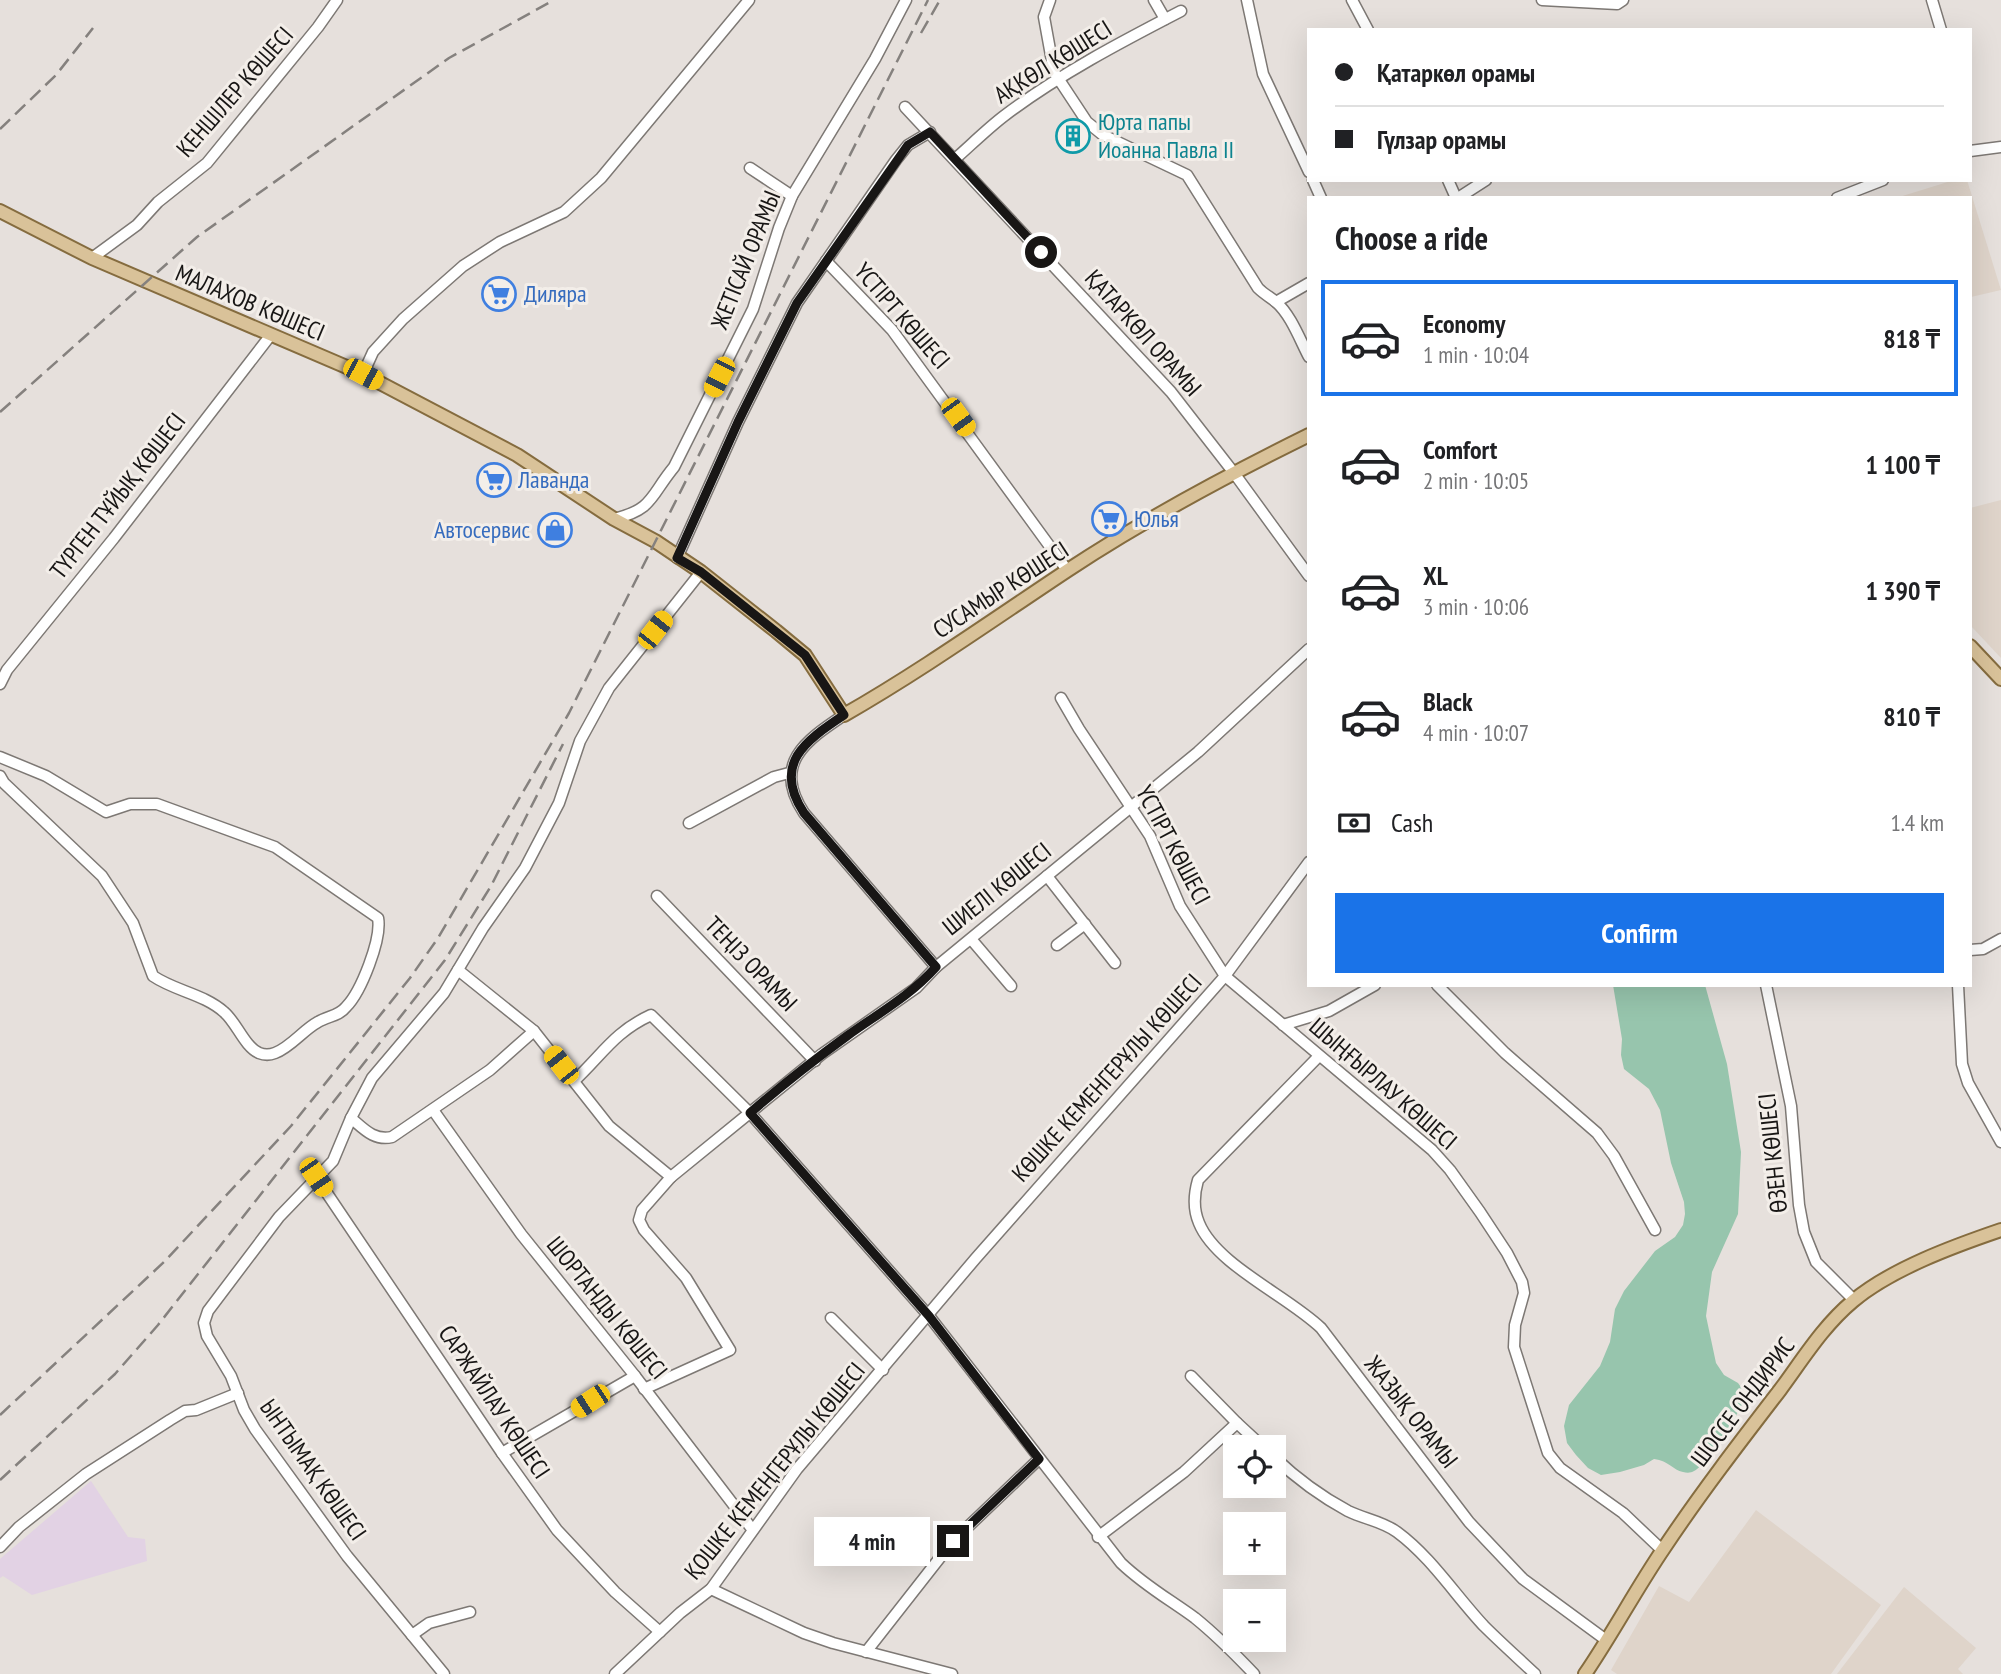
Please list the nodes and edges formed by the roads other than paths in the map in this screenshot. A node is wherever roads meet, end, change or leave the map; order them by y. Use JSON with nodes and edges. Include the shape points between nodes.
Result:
{"nodes":[{"id":1,"x":337,"y":0,"type":"edge"},
{"id":2,"x":750,"y":0,"type":"edge"},
{"id":3,"x":906,"y":0,"type":"edge"},
{"id":4,"x":1050,"y":0,"type":"edge"},
{"id":5,"x":1154,"y":0,"type":"edge"},
{"id":6,"x":1247,"y":0,"type":"edge"},
{"id":7,"x":1352,"y":0,"type":"edge"},
{"id":8,"x":1542,"y":0,"type":"edge"},
{"id":9,"x":1932,"y":0,"type":"edge"},
{"id":10,"x":1620,"y":2,"type":"edge"},
{"id":11,"x":1181,"y":11,"type":"dead end"},
{"id":12,"x":1165,"y":19,"type":"junction"},
{"id":13,"x":1367,"y":28,"type":"edge"},
{"id":14,"x":1940,"y":28,"type":"edge"},
{"id":15,"x":1059,"y":80,"type":"junction"},
{"id":16,"x":905,"y":107,"type":"dead end"},
{"id":17,"x":930,"y":132,"type":"junction"},
{"id":18,"x":2001,"y":147,"type":"edge"},
{"id":19,"x":1972,"y":151,"type":"edge"},
{"id":20,"x":955,"y":159,"type":"junction"},
{"id":21,"x":750,"y":168,"type":"dead end"},
{"id":22,"x":1307,"y":168,"type":"edge"},
{"id":23,"x":1483,"y":182,"type":"edge"},
{"id":24,"x":1878,"y":182,"type":"edge"},
{"id":25,"x":1460,"y":196,"type":"edge"},
{"id":26,"x":1842,"y":196,"type":"edge"},
{"id":27,"x":792,"y":197,"type":"junction"},
{"id":28,"x":0,"y":211,"type":"edge"},
{"id":29,"x":92,"y":258,"type":"junction"},
{"id":30,"x":826,"y":261,"type":"junction"},
{"id":31,"x":1307,"y":284,"type":"edge"},
{"id":32,"x":1276,"y":302,"type":"junction"},
{"id":33,"x":270,"y":336,"type":"junction"},
{"id":34,"x":1307,"y":353,"type":"edge"},
{"id":35,"x":363,"y":374,"type":"junction"},
{"id":36,"x":1307,"y":436,"type":"edge"},
{"id":37,"x":1234,"y":473,"type":"junction"},
{"id":38,"x":614,"y":519,"type":"junction"},
{"id":39,"x":677,"y":558,"type":"junction"},
{"id":40,"x":1068,"y":570,"type":"junction"},
{"id":41,"x":701,"y":572,"type":"junction"},
{"id":42,"x":1307,"y":573,"type":"edge"},
{"id":43,"x":1972,"y":648,"type":"edge"},
{"id":44,"x":1307,"y":651,"type":"edge"},
{"id":45,"x":2001,"y":679,"type":"edge"},
{"id":46,"x":0,"y":684,"type":"edge"},
{"id":47,"x":1060,"y":698,"type":"dead end"},
{"id":48,"x":844,"y":715,"type":"junction"},
{"id":49,"x":0,"y":757,"type":"edge"},
{"id":50,"x":789,"y":773,"type":"junction"},
{"id":51,"x":0,"y":776,"type":"edge"},
{"id":52,"x":1133,"y":807,"type":"junction"},
{"id":53,"x":689,"y":823,"type":"dead end"},
{"id":54,"x":1307,"y":865,"type":"edge"},
{"id":55,"x":1047,"y":876,"type":"junction"},
{"id":56,"x":657,"y":896,"type":"dead end"},
{"id":57,"x":1085,"y":924,"type":"junction"},
{"id":58,"x":971,"y":939,"type":"junction"},
{"id":59,"x":2001,"y":939,"type":"edge"},
{"id":60,"x":1057,"y":945,"type":"dead end"},
{"id":61,"x":1972,"y":950,"type":"edge"},
{"id":62,"x":1115,"y":963,"type":"dead end"},
{"id":63,"x":936,"y":967,"type":"junction"},
{"id":64,"x":458,"y":970,"type":"junction"},
{"id":65,"x":1225,"y":976,"type":"junction"},
{"id":66,"x":1011,"y":986,"type":"dead end"},
{"id":67,"x":1372,"y":987,"type":"edge"},
{"id":68,"x":1439,"y":987,"type":"edge"},
{"id":69,"x":1766,"y":987,"type":"edge"},
{"id":70,"x":1958,"y":987,"type":"edge"},
{"id":71,"x":1283,"y":1025,"type":"junction"},
{"id":72,"x":534,"y":1031,"type":"junction"},
{"id":73,"x":1319,"y":1056,"type":"junction"},
{"id":74,"x":815,"y":1061,"type":"junction"},
{"id":75,"x":574,"y":1081,"type":"junction"},
{"id":76,"x":433,"y":1110,"type":"junction"},
{"id":77,"x":750,"y":1113,"type":"junction"},
{"id":78,"x":351,"y":1118,"type":"junction"},
{"id":79,"x":2001,"y":1142,"type":"edge"},
{"id":80,"x":316,"y":1177,"type":"junction"},
{"id":81,"x":671,"y":1177,"type":"junction"},
{"id":82,"x":1655,"y":1230,"type":"dead end"},
{"id":83,"x":2001,"y":1230,"type":"edge"},
{"id":84,"x":1854,"y":1300,"type":"junction"},
{"id":85,"x":929,"y":1316,"type":"junction"},
{"id":86,"x":831,"y":1318,"type":"dead end"},
{"id":87,"x":883,"y":1370,"type":"junction"},
{"id":88,"x":635,"y":1376,"type":"junction"},
{"id":89,"x":1191,"y":1376,"type":"dead end"},
{"id":90,"x":644,"y":1389,"type":"junction"},
{"id":91,"x":237,"y":1393,"type":"junction"},
{"id":92,"x":1237,"y":1423,"type":"junction"},
{"id":93,"x":1250,"y":1435,"type":"edge"},
{"id":94,"x":502,"y":1453,"type":"junction"},
{"id":95,"x":1039,"y":1459,"type":"junction"},
{"id":96,"x":1286,"y":1469,"type":"edge"},
{"id":97,"x":752,"y":1529,"type":"junction"},
{"id":98,"x":1098,"y":1537,"type":"junction"},
{"id":99,"x":0,"y":1546,"type":"edge"},
{"id":100,"x":1662,"y":1550,"type":"junction"},
{"id":101,"x":710,"y":1589,"type":"junction"},
{"id":102,"x":470,"y":1612,"type":"dead end"},
{"id":103,"x":660,"y":1632,"type":"junction"},
{"id":104,"x":412,"y":1635,"type":"junction"},
{"id":105,"x":1606,"y":1640,"type":"junction"},
{"id":106,"x":866,"y":1652,"type":"junction"},
{"id":107,"x":444,"y":1674,"type":"edge"},
{"id":108,"x":615,"y":1674,"type":"edge"},
{"id":109,"x":952,"y":1674,"type":"edge"},
{"id":110,"x":1254,"y":1674,"type":"edge"},
{"id":111,"x":1535,"y":1674,"type":"edge"},
{"id":112,"x":1585,"y":1674,"type":"edge"}],
"edges":[{"from":1,"to":29,"type":"street","name":"КЕНШІЛЕР КӨШЕСІ","via":[[207,163]]},
{"from":2,"to":35,"type":"street","via":[[601,178],[564,212],[500,242],[463,266],[397,326],[373,352]]},
{"from":3,"to":27,"type":"street","name":"ЖЕТІСАЙ ОРАМЫ"},
{"from":4,"to":15,"type":"street","via":[[1044,17]]},
{"from":5,"to":12,"type":"street"},
{"from":6,"to":22,"type":"street","via":[[1263,74]]},
{"from":7,"to":13,"type":"street"},
{"from":8,"to":10,"type":"street"},
{"from":9,"to":14,"type":"street"},
{"from":11,"to":12,"type":"street","name":"АҚКӨЛ КӨШЕСІ"},
{"from":12,"to":15,"type":"street","name":"АҚКӨЛ КӨШЕСІ"},
{"from":15,"to":20,"type":"street","name":"АҚКӨЛ КӨШЕСІ","via":[[1004,116]]},
{"from":15,"to":32,"type":"street","via":[[1087,122],[1103,135],[1186,175],[1258,288]]},
{"from":16,"to":17,"type":"street","name":"ҚАТАРКӨЛ ОРАМЫ"},
{"from":17,"to":20,"type":"street","name":"ҚАТАРКӨЛ ОРАМЫ"},
{"from":17,"to":30,"type":"street","via":[[908,145]]},
{"from":18,"to":19,"type":"street"},
{"from":20,"to":37,"type":"street","name":"ҚАТАРКӨЛ ОРАМЫ","via":[[1171,392]]},
{"from":21,"to":27,"type":"street"},
{"from":23,"to":25,"type":"street"},
{"from":24,"to":26,"type":"street"},
{"from":27,"to":38,"type":"street","name":"ЖЕТІСАЙ ОРАМЫ","via":[[753,309],[674,467],[646,505]]},
{"from":28,"to":29,"type":"main road","name":"МАЛАХОВ КӨШЕСІ"},
{"from":29,"to":33,"type":"main road","name":"МАЛАХОВ КӨШЕСІ"},
{"from":30,"to":39,"type":"street","via":[[797,303]]},
{"from":30,"to":40,"type":"street","name":"ҮСТІРТ КӨШЕСІ","via":[[892,330]]},
{"from":31,"to":32,"type":"street"},
{"from":32,"to":34,"type":"street"},
{"from":33,"to":35,"type":"main road","name":"МАЛАХОВ КӨШЕСІ"},
{"from":33,"to":46,"type":"street","name":"ТҮРГЕН ТҰЙЫҚ КӨШЕСІ"},
{"from":35,"to":38,"type":"main road","name":"МАЛАХОВ КӨШЕСІ","via":[[517,455]]},
{"from":36,"to":37,"type":"main road","name":"СУСАМЫР КӨШЕСІ"},
{"from":37,"to":40,"type":"main road","name":"СУСАМЫР КӨШЕСІ","via":[[1179,501]]},
{"from":37,"to":42,"type":"street","name":"ҚАТАРКӨЛ ОРАМЫ"},
{"from":38,"to":39,"type":"main road","name":"МАЛАХОВ КӨШЕСІ"},
{"from":39,"to":41,"type":"main road","name":"МАЛАХОВ КӨШЕСІ"},
{"from":40,"to":48,"type":"main road","name":"СУСАМЫР КӨШЕСІ","via":[[898,685]]},
{"from":41,"to":48,"type":"main road","name":"МАЛАХОВ КӨШЕСІ","via":[[805,655]]},
{"from":41,"to":64,"type":"street","name":"ЫНТЫМАҚ КӨШЕСІ","via":[[609,688],[580,741],[539,845]]},
{"from":43,"to":45,"type":"main road"},
{"from":44,"to":52,"type":"street","name":"ШИЕЛІ КӨШЕСІ"},
{"from":47,"to":52,"type":"street","name":"ҮСТІРТ КӨШЕСІ"},
{"from":48,"to":50,"type":"street","name":"СУСАМЫР КӨШЕСІ","via":[[817,734]]},
{"from":49,"to":51,"type":"street","via":[[46,776],[106,812],[130,804],[157,804],[275,847],[378,918],[380,927],[371,957],[348,1005],[277,1052],[258,1053],[215,1005],[153,976],[133,923],[102,876]]},
{"from":50,"to":53,"type":"street"},
{"from":50,"to":63,"type":"street","via":[[794,798],[804,813]]},
{"from":52,"to":55,"type":"street","name":"ШИЕЛІ КӨШЕСІ"},
{"from":52,"to":65,"type":"street","name":"ҮСТІРТ КӨШЕСІ","via":[[1180,906]]},
{"from":54,"to":65,"type":"street","name":"КӨШКЕ КЕМЕНГЕРҰЛЫ КӨШЕСІ"},
{"from":55,"to":57,"type":"street"},
{"from":55,"to":58,"type":"street","name":"ШИЕЛІ КӨШЕСІ"},
{"from":56,"to":74,"type":"street","name":"ТЕҢІЗ ОРАМЫ"},
{"from":57,"to":60,"type":"street"},
{"from":57,"to":62,"type":"street"},
{"from":58,"to":63,"type":"street","name":"ШИЕЛІ КӨШЕСІ"},
{"from":58,"to":66,"type":"street"},
{"from":59,"to":61,"type":"street","via":[[1983,950]]},
{"from":63,"to":74,"type":"street","name":"ШИЕЛІ КӨШЕСІ","via":[[901,1000]]},
{"from":64,"to":72,"type":"street"},
{"from":64,"to":78,"type":"street","name":"ЫНТЫМАҚ КӨШЕСІ","via":[[372,1077]]},
{"from":65,"to":71,"type":"street","name":"ШЫҢҒЫРЛАУ КӨШЕСІ"},
{"from":65,"to":85,"type":"street","name":"КӨШКЕ КЕМЕНГЕРҰЛЫ КӨШЕСІ"},
{"from":67,"to":71,"type":"street","via":[[1329,1012]]},
{"from":68,"to":82,"type":"street","via":[[1505,1053],[1597,1133]]},
{"from":69,"to":84,"type":"street","name":"ӨЗЕН КӨШЕСІ","via":[[1791,1106],[1804,1232],[1816,1262]]},
{"from":70,"to":79,"type":"street","via":[[1962,1064]]},
{"from":71,"to":73,"type":"street","name":"ШЫҢҒЫРЛАУ КӨШЕСІ"},
{"from":72,"to":75,"type":"street"},
{"from":72,"to":76,"type":"street","via":[[490,1070]]},
{"from":73,"to":100,"type":"street","name":"ШЫҢҒЫРЛАУ КӨШЕСІ","via":[[1432,1150],[1480,1212],[1522,1282],[1514,1347],[1548,1453],[1560,1468],[1623,1513]]},
{"from":73,"to":105,"type":"street","name":"ЖАЗЫҚ ОРАМЫ","via":[[1198,1180],[1198,1222],[1215,1247],[1321,1328],[1469,1522],[1499,1554],[1531,1586]]},
{"from":74,"to":77,"type":"street","name":"ШИЕЛІ КӨШЕСІ"},
{"from":75,"to":77,"type":"street","via":[[613,1039],[651,1015]]},
{"from":75,"to":81,"type":"street","via":[[609,1126]]},
{"from":76,"to":78,"type":"street","via":[[383,1139],[372,1136]]},
{"from":76,"to":88,"type":"street","name":"ШОРТАНДЫ КӨШЕСІ","via":[[520,1234]]},
{"from":77,"to":81,"type":"street","name":"ШИЕЛІ КӨШЕСІ"},
{"from":77,"to":85,"type":"street"},
{"from":78,"to":80,"type":"street","name":"ЫНТЫМАҚ КӨШЕСІ","via":[[333,1161]]},
{"from":80,"to":91,"type":"street","name":"ЫНТЫМАҚ КӨШЕСІ","via":[[279,1217],[208,1311],[204,1323],[207,1336]]},
{"from":80,"to":94,"type":"street","name":"САРЖАЙЛАУ КӨШЕСІ"},
{"from":81,"to":90,"type":"street","name":"ШИЕЛІ КӨШЕСІ","via":[[642,1210],[639,1220],[685,1278],[730,1350]]},
{"from":83,"to":84,"type":"main road","name":"ШОССЕ ОНДИРИС","via":[[1899,1272]]},
{"from":84,"to":100,"type":"main road","name":"ШОССЕ ОНДИРИС","via":[[1816,1339]]},
{"from":85,"to":87,"type":"street","name":"ҚОШКЕ КЕМЕҢГЕРҰЛЫ КӨШЕСІ"},
{"from":85,"to":95,"type":"street"},
{"from":86,"to":87,"type":"street"},
{"from":87,"to":97,"type":"street","name":"ҚОШКЕ КЕМЕҢГЕРҰЛЫ КӨШЕСІ"},
{"from":88,"to":90,"type":"street","name":"ШОРТАНДЫ КӨШЕСІ"},
{"from":88,"to":94,"type":"street"},
{"from":89,"to":92,"type":"street"},
{"from":90,"to":97,"type":"street","name":"ШОРТАНДЫ КӨШЕСІ"},
{"from":91,"to":99,"type":"street","via":[[185,1411],[86,1474]]},
{"from":91,"to":104,"type":"street","name":"ЫНТЫМАҚ КӨШЕСІ","via":[[270,1450]]},
{"from":92,"to":93,"type":"street"},
{"from":92,"to":98,"type":"street","via":[[1184,1472]]},
{"from":94,"to":103,"type":"street","name":"САРЖАЙЛАУ КӨШЕСІ","via":[[557,1530],[614,1592]]},
{"from":95,"to":98,"type":"street"},
{"from":95,"to":106,"type":"street","via":[[953,1541]]},
{"from":96,"to":111,"type":"street","via":[[1344,1509],[1396,1532]]},
{"from":97,"to":101,"type":"street","name":"ҚОШКЕ КЕМЕҢГЕРҰЛЫ КӨШЕСІ"},
{"from":98,"to":110,"type":"street","via":[[1142,1583],[1209,1630]]},
{"from":100,"to":105,"type":"main road","name":"ШОССЕ ОНДИРИС"},
{"from":101,"to":103,"type":"street","name":"ҚОШКЕ КЕМЕҢГЕРҰЛЫ КӨШЕСІ"},
{"from":101,"to":106,"type":"street","via":[[804,1633]]},
{"from":102,"to":104,"type":"street","via":[[429,1623]]},
{"from":103,"to":108,"type":"street","name":"ҚОШКЕ КЕМЕҢГЕРҰЛЫ КӨШЕСІ"},
{"from":104,"to":107,"type":"street","name":"ЫНТЫМАҚ КӨШЕСІ"},
{"from":105,"to":112,"type":"main road","name":"ШОССЕ ОНДИРИС"},
{"from":106,"to":109,"type":"street"}]}
